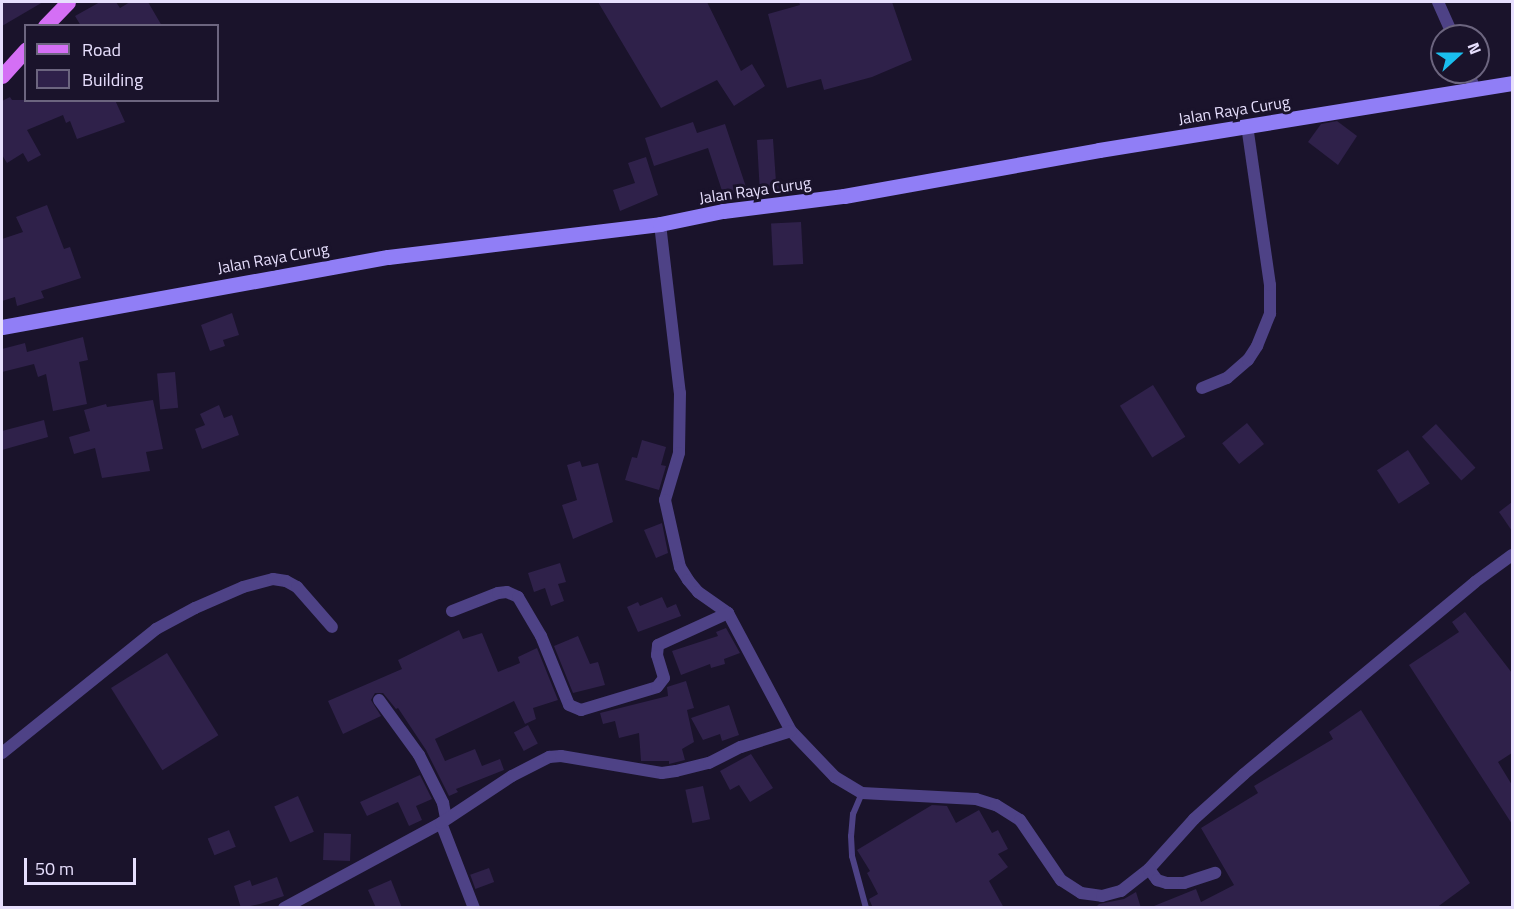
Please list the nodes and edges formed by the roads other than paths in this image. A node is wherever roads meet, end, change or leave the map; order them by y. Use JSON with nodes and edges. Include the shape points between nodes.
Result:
{"nodes":[{"id":1,"x":68,"y":2,"type":"edge"},
{"id":2,"x":1438,"y":2,"type":"edge"},
{"id":3,"x":47,"y":24,"type":"edge"},
{"id":4,"x":1448,"y":24,"type":"edge"},
{"id":5,"x":24,"y":51,"type":"edge"},
{"id":6,"x":2,"y":76,"type":"edge"},
{"id":7,"x":1512,"y":83,"type":"edge"},
{"id":8,"x":1473,"y":84,"type":"edge"},
{"id":9,"x":1475,"y":89,"type":"junction"},
{"id":10,"x":1247,"y":126,"type":"junction"},
{"id":11,"x":660,"y":224,"type":"junction"},
{"id":12,"x":2,"y":327,"type":"edge"},
{"id":13,"x":1202,"y":388,"type":"dead end"},
{"id":14,"x":1512,"y":555,"type":"edge"},
{"id":15,"x":452,"y":611,"type":"dead end"},
{"id":16,"x":728,"y":613,"type":"junction"},
{"id":17,"x":332,"y":627,"type":"dead end"},
{"id":18,"x":379,"y":700,"type":"dead end"},
{"id":19,"x":791,"y":731,"type":"junction"},
{"id":20,"x":2,"y":753,"type":"edge"},
{"id":21,"x":862,"y":793,"type":"junction"},
{"id":22,"x":443,"y":820,"type":"junction"},
{"id":23,"x":1149,"y":869,"type":"junction"},
{"id":24,"x":1215,"y":873,"type":"dead end"},
{"id":25,"x":284,"y":908,"type":"edge"},
{"id":26,"x":474,"y":908,"type":"edge"},
{"id":27,"x":866,"y":908,"type":"edge"}],
"edges":[{"from":1,"to":3,"type":"main road"},
{"from":2,"to":4,"type":"street"},
{"from":5,"to":6,"type":"main road"},
{"from":7,"to":9,"type":"street","name":"Jalan Raya Curug"},
{"from":8,"to":9,"type":"street"},
{"from":9,"to":10,"type":"street","name":"Jalan Raya Curug"},
{"from":10,"to":11,"type":"street","name":"Jalan Raya Curug"},
{"from":10,"to":13,"type":"street","via":[[1270,285],[1270,314],[1248,360],[1227,378]]},
{"from":11,"to":12,"type":"street","name":"Jalan Raya Curug","via":[[377,259]]},
{"from":11,"to":16,"type":"street","via":[[680,393],[679,453],[667,487],[666,513],[680,567],[698,592]]},
{"from":14,"to":23,"type":"street","via":[[1244,774],[1194,819]]},
{"from":15,"to":16,"type":"street","via":[[498,593],[518,597],[541,636],[569,705],[581,710],[657,687],[664,678],[658,645]]},
{"from":16,"to":19,"type":"street"},
{"from":17,"to":20,"type":"street","via":[[297,587],[286,581],[273,579],[243,587],[156,629]]},
{"from":18,"to":22,"type":"street","via":[[419,755],[443,803]]},
{"from":19,"to":21,"type":"street","via":[[836,777]]},
{"from":19,"to":22,"type":"street","via":[[741,747],[709,763],[662,773],[549,757],[531,764]]},
{"from":21,"to":23,"type":"street","via":[[976,799],[996,805],[1020,820],[1061,880],[1081,893],[1102,896],[1121,891]]},
{"from":21,"to":27,"type":"lane","via":[[853,814],[852,856]]},
{"from":22,"to":25,"type":"street"},
{"from":22,"to":26,"type":"street"},
{"from":23,"to":24,"type":"street","via":[[1157,880],[1167,884]]}]}
